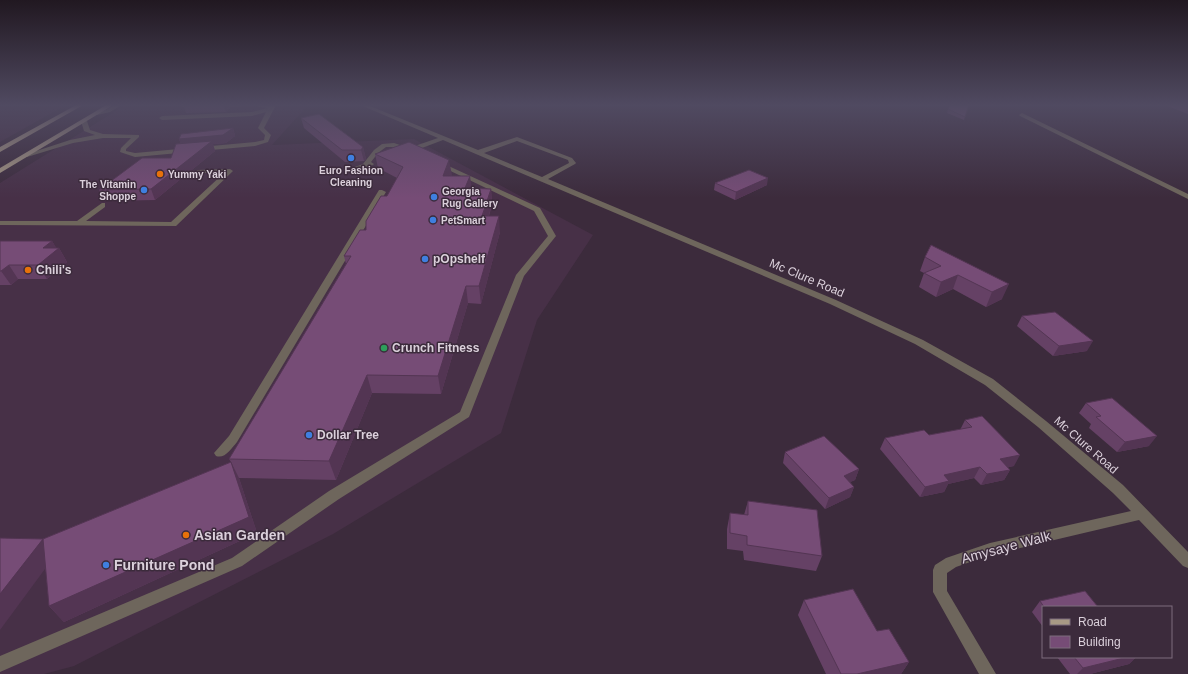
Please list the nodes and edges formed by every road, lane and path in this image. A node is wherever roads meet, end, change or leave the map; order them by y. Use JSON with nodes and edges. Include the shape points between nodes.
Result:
{"nodes":[{"id":1,"x":26,"y":135,"type":"edge"},
{"id":2,"x":59,"y":135,"type":"edge"},
{"id":3,"x":268,"y":135,"type":"edge"},
{"id":4,"x":438,"y":135,"type":"edge"},
{"id":5,"x":1064,"y":135,"type":"edge"},
{"id":6,"x":103,"y":136,"type":"joint"},
{"id":7,"x":444,"y":138,"type":"junction"},
{"id":8,"x":0,"y":150,"type":"edge"},
{"id":9,"x":409,"y":150,"type":"junction"},
{"id":10,"x":479,"y":152,"type":"junction"},
{"id":11,"x":26,"y":155,"type":"junction"},
{"id":12,"x":395,"y":155,"type":"edge"},
{"id":13,"x":380,"y":160,"type":"edge"},
{"id":14,"x":366,"y":166,"type":"junction"},
{"id":15,"x":0,"y":171,"type":"edge"},
{"id":16,"x":199,"y":171,"type":"dead end"},
{"id":17,"x":346,"y":172,"type":"dead end"},
{"id":18,"x":543,"y":179,"type":"junction"},
{"id":19,"x":382,"y":192,"type":"dead end"},
{"id":20,"x":1188,"y":196,"type":"edge"},
{"id":21,"x":102,"y":205,"type":"dead end"},
{"id":22,"x":0,"y":223,"type":"edge"},
{"id":23,"x":79,"y":223,"type":"junction"},
{"id":24,"x":220,"y":453,"type":"dead end"},
{"id":25,"x":1142,"y":514,"type":"junction"},
{"id":26,"x":1188,"y":562,"type":"edge"},
{"id":27,"x":0,"y":664,"type":"edge"},
{"id":28,"x":988,"y":674,"type":"edge"}],
"edges":[{"from":1,"to":8,"type":"main road"},
{"from":2,"to":11,"type":"main road"},
{"from":3,"to":6,"type":"street","via":[[266,141],[256,144],[134,155],[124,152],[123,149],[137,136]]},
{"from":4,"to":7,"type":"street","name":"Mc Clure Road"},
{"from":5,"to":20,"type":"street"},
{"from":6,"to":11,"type":"street","via":[[72,141]]},
{"from":7,"to":9,"type":"street"},
{"from":7,"to":10,"type":"street","name":"Mc Clure Road"},
{"from":9,"to":12,"type":"street"},
{"from":9,"to":14,"type":"street","via":[[390,144],[379,147]]},
{"from":9,"to":27,"type":"street","via":[[537,210],[552,236],[520,275],[465,414],[334,495],[236,562]]},
{"from":10,"to":18,"type":"street","name":"Mc Clure Road"},
{"from":10,"to":18,"type":"street","via":[[517,139],[572,161],[569,166]]},
{"from":11,"to":15,"type":"main road"},
{"from":13,"to":14,"type":"street"},
{"from":14,"to":17,"type":"street"},
{"from":16,"to":23,"type":"street","via":[[230,171],[173,224]]},
{"from":18,"to":25,"type":"street","name":"Mc Clure Road","via":[[833,302],[919,342],[995,387],[1106,478]]},
{"from":19,"to":24,"type":"street","via":[[233,439]]},
{"from":21,"to":23,"type":"street"},
{"from":22,"to":23,"type":"street"},
{"from":25,"to":26,"type":"street","name":"Mc Clure Road"},
{"from":25,"to":28,"type":"street","name":"Amysaye Walk","via":[[990,549],[951,562],[940,570],[940,592]]}]}
